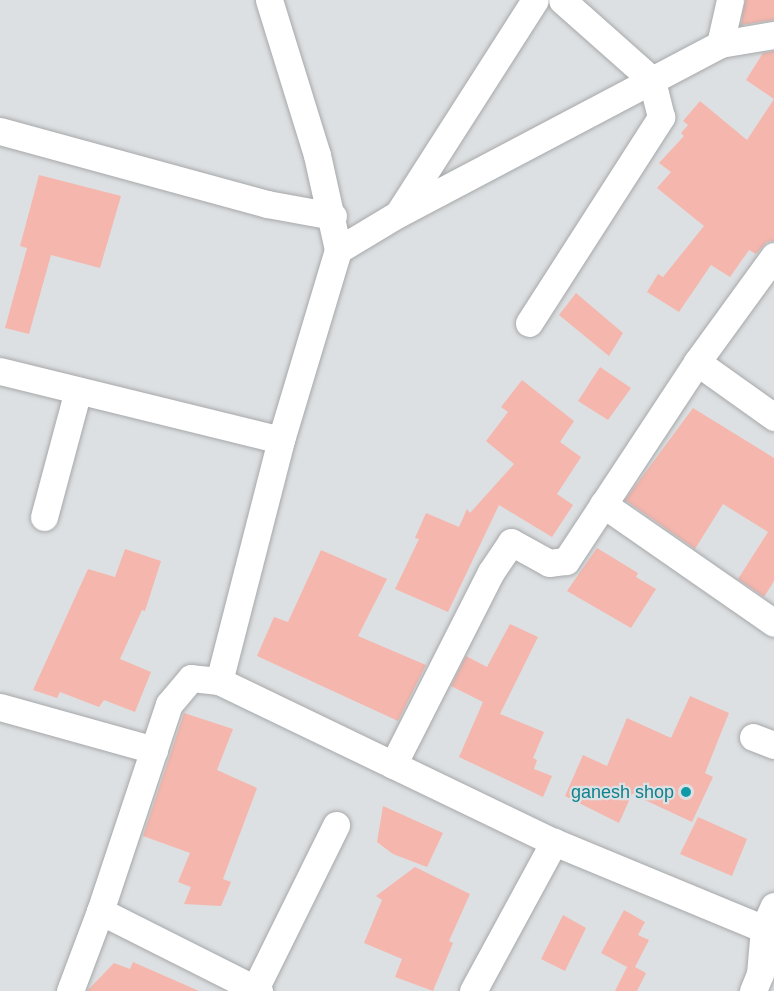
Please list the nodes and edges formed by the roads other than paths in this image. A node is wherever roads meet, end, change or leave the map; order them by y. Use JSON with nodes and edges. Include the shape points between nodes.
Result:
{"nodes":[{"id":1,"x":269,"y":0,"type":"edge"},
{"id":2,"x":535,"y":0,"type":"edge"},
{"id":3,"x":562,"y":0,"type":"edge"},
{"id":4,"x":730,"y":0,"type":"edge"},
{"id":5,"x":774,"y":35,"type":"edge"},
{"id":6,"x":720,"y":44,"type":"junction"},
{"id":7,"x":652,"y":80,"type":"junction"},
{"id":8,"x":0,"y":131,"type":"edge"},
{"id":9,"x":398,"y":214,"type":"junction"},
{"id":10,"x":333,"y":216,"type":"junction"},
{"id":11,"x":338,"y":250,"type":"junction"},
{"id":12,"x":774,"y":256,"type":"edge"},
{"id":13,"x":529,"y":324,"type":"dead end"},
{"id":14,"x":697,"y":362,"type":"junction"},
{"id":15,"x":0,"y":371,"type":"edge"},
{"id":16,"x":78,"y":390,"type":"junction"},
{"id":17,"x":774,"y":417,"type":"edge"},
{"id":18,"x":281,"y":440,"type":"junction"},
{"id":19,"x":603,"y":504,"type":"junction"},
{"id":20,"x":44,"y":517,"type":"dead end"},
{"id":21,"x":774,"y":623,"type":"edge"},
{"id":22,"x":219,"y":681,"type":"junction"},
{"id":23,"x":0,"y":707,"type":"edge"},
{"id":24,"x":154,"y":750,"type":"junction"},
{"id":25,"x":393,"y":765,"type":"junction"},
{"id":26,"x":336,"y":825,"type":"dead end"},
{"id":27,"x":554,"y":842,"type":"junction"},
{"id":28,"x":100,"y":911,"type":"junction"},
{"id":29,"x":771,"y":922,"type":"edge"},
{"id":30,"x":257,"y":990,"type":"edge"},
{"id":31,"x":70,"y":991,"type":"edge"},
{"id":32,"x":473,"y":991,"type":"edge"},
{"id":33,"x":753,"y":991,"type":"edge"}],
"edges":[{"from":1,"to":10,"type":"street"},
{"from":2,"to":9,"type":"street"},
{"from":3,"to":7,"type":"street"},
{"from":4,"to":6,"type":"street"},
{"from":5,"to":6,"type":"street"},
{"from":6,"to":7,"type":"street"},
{"from":7,"to":9,"type":"street"},
{"from":7,"to":13,"type":"street","via":[[661,117]]},
{"from":8,"to":10,"type":"street","via":[[267,204]]},
{"from":9,"to":11,"type":"street"},
{"from":10,"to":11,"type":"street"},
{"from":11,"to":18,"type":"street"},
{"from":12,"to":14,"type":"street"},
{"from":14,"to":17,"type":"street"},
{"from":14,"to":19,"type":"street"},
{"from":15,"to":16,"type":"street"},
{"from":16,"to":18,"type":"street"},
{"from":16,"to":20,"type":"street"},
{"from":18,"to":22,"type":"street"},
{"from":19,"to":21,"type":"street"},
{"from":19,"to":25,"type":"street","via":[[566,561],[549,563],[511,542],[491,572]]},
{"from":22,"to":24,"type":"street","via":[[191,678],[168,704]]},
{"from":22,"to":25,"type":"street"},
{"from":23,"to":24,"type":"street"},
{"from":24,"to":28,"type":"street"},
{"from":25,"to":27,"type":"street"},
{"from":26,"to":30,"type":"street"},
{"from":27,"to":29,"type":"street"},
{"from":27,"to":32,"type":"street"},
{"from":28,"to":30,"type":"street"},
{"from":28,"to":31,"type":"street"},
{"from":29,"to":33,"type":"street"}]}
